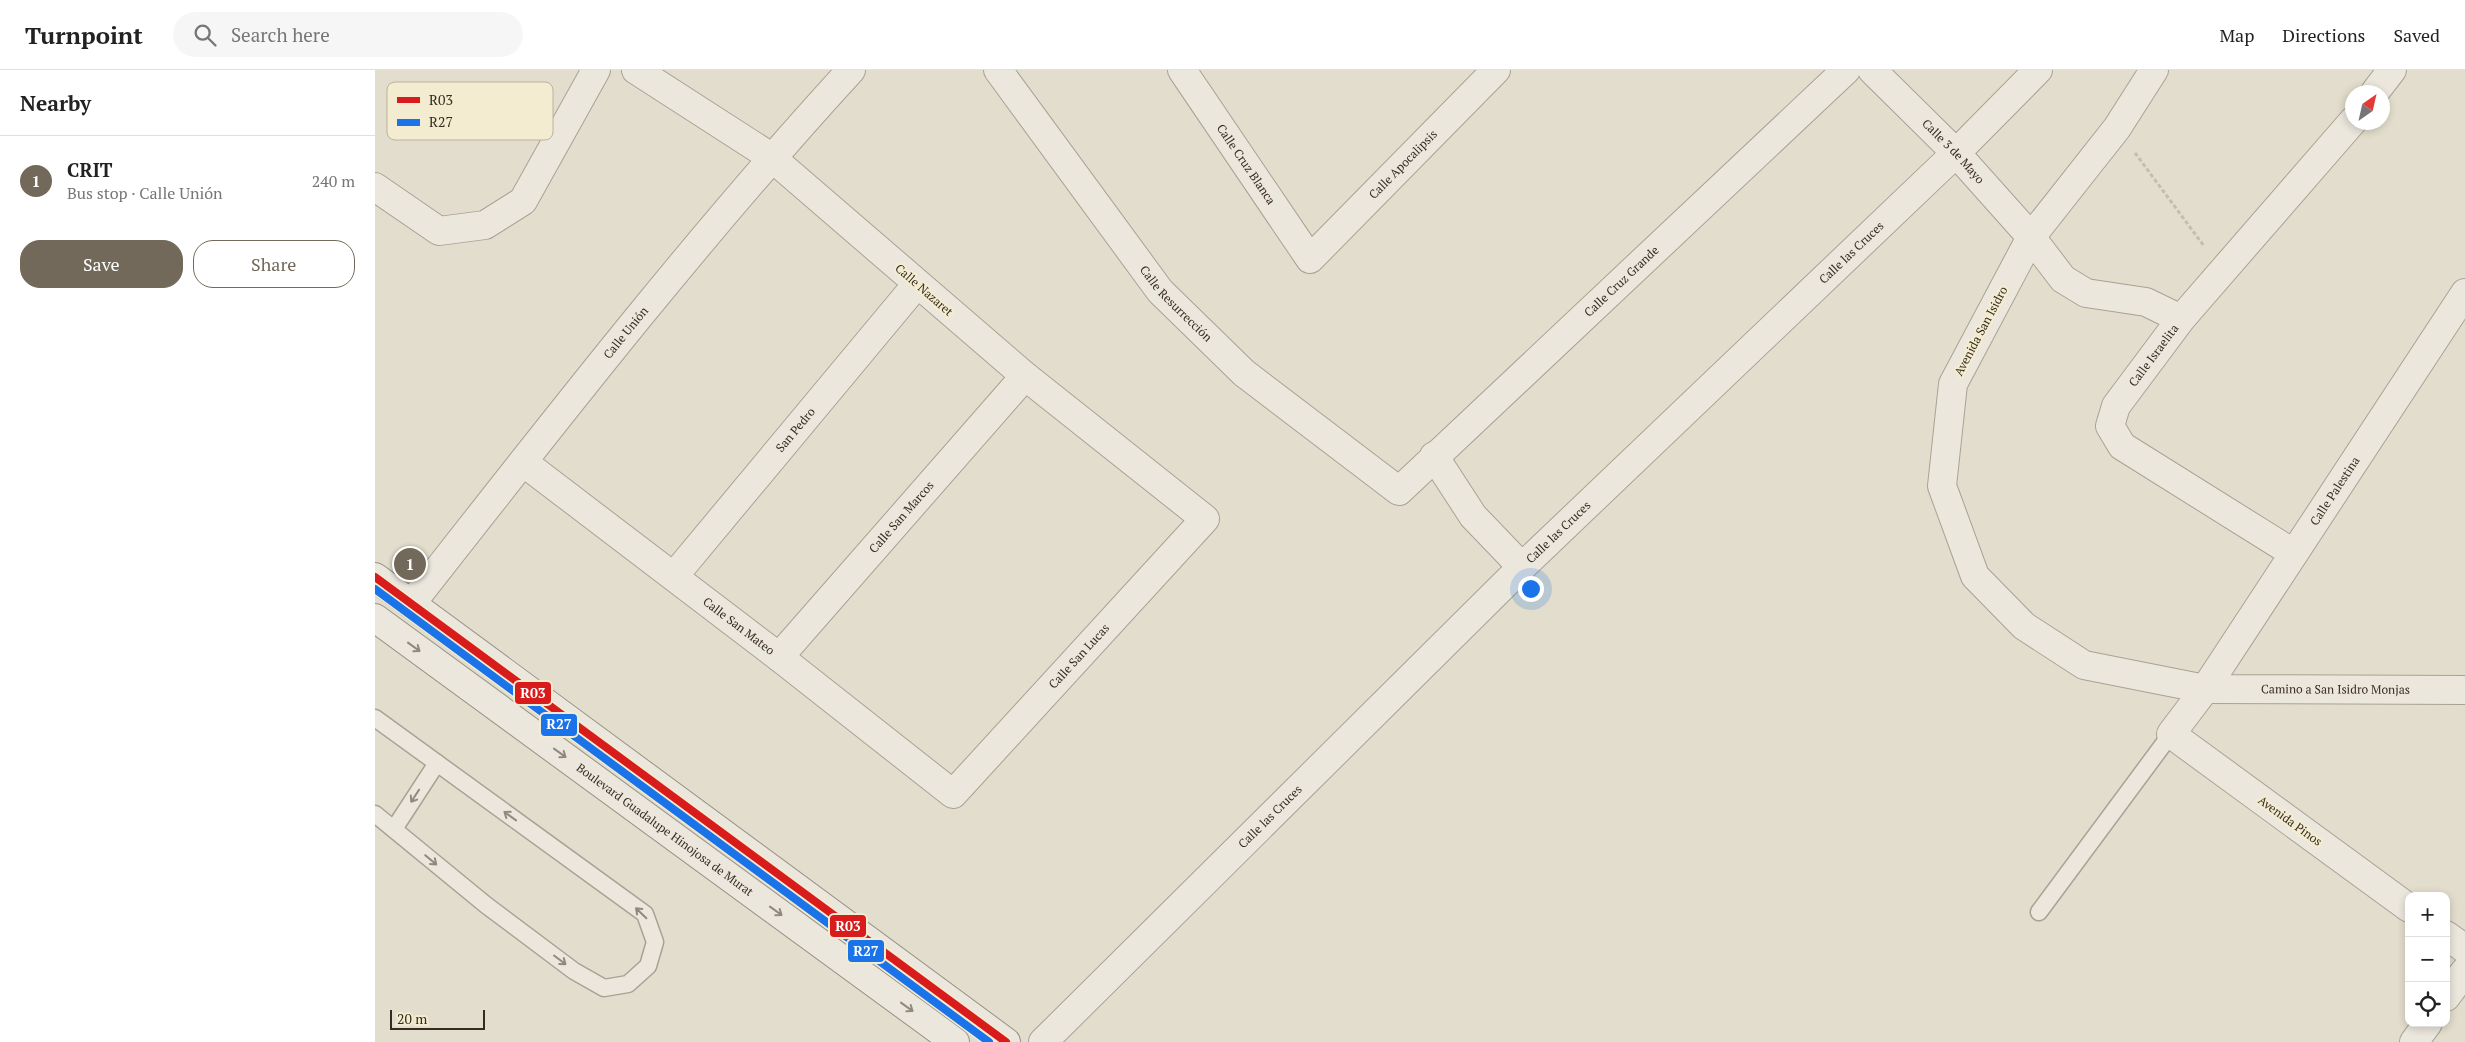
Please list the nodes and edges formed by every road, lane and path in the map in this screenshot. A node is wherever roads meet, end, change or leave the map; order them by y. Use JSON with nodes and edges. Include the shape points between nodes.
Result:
{"nodes":[{"id":1,"x":596,"y":70,"type":"edge"},
{"id":2,"x":636,"y":70,"type":"edge"},
{"id":3,"x":851,"y":70,"type":"edge"},
{"id":4,"x":998,"y":70,"type":"edge"},
{"id":5,"x":1182,"y":70,"type":"edge"},
{"id":6,"x":1496,"y":70,"type":"edge"},
{"id":7,"x":1846,"y":70,"type":"edge"},
{"id":8,"x":1872,"y":70,"type":"edge"},
{"id":9,"x":2037,"y":70,"type":"edge"},
{"id":10,"x":2154,"y":70,"type":"edge"},
{"id":11,"x":2393,"y":70,"type":"edge"},
{"id":12,"x":2381,"y":85,"type":"edge"},
{"id":13,"x":2117,"y":128,"type":"junction"},
{"id":14,"x":2345,"y":130,"type":"edge"},
{"id":15,"x":1956,"y":154,"type":"junction"},
{"id":16,"x":771,"y":157,"type":"junction"},
{"id":17,"x":375,"y":187,"type":"edge"},
{"id":18,"x":2031,"y":237,"type":"junction"},
{"id":19,"x":1310,"y":259,"type":"joint"},
{"id":20,"x":2223,"y":272,"type":"junction"},
{"id":21,"x":917,"y":284,"type":"junction"},
{"id":22,"x":2465,"y":293,"type":"edge"},
{"id":23,"x":2181,"y":319,"type":"junction"},
{"id":24,"x":1025,"y":376,"type":"junction"},
{"id":25,"x":1434,"y":456,"type":"junction"},
{"id":26,"x":523,"y":462,"type":"junction"},
{"id":27,"x":1399,"y":491,"type":"joint"},
{"id":28,"x":1205,"y":519,"type":"joint"},
{"id":29,"x":2293,"y":552,"type":"junction"},
{"id":30,"x":1522,"y":567,"type":"junction"},
{"id":31,"x":674,"y":576,"type":"junction"},
{"id":32,"x":375,"y":577,"type":"edge"},
{"id":33,"x":411,"y":604,"type":"junction"},
{"id":34,"x":375,"y":618,"type":"edge"},
{"id":35,"x":779,"y":657,"type":"junction"},
{"id":36,"x":2205,"y":689,"type":"junction"},
{"id":37,"x":2465,"y":690,"type":"edge"},
{"id":38,"x":375,"y":718,"type":"edge"},
{"id":39,"x":2171,"y":734,"type":"junction"},
{"id":40,"x":437,"y":763,"type":"junction"},
{"id":41,"x":953,"y":794,"type":"joint"},
{"id":42,"x":376,"y":814,"type":"edge"},
{"id":43,"x":394,"y":829,"type":"junction"},
{"id":44,"x":2405,"y":905,"type":"edge"},
{"id":45,"x":2039,"y":912,"type":"dead end"},
{"id":46,"x":2449,"y":937,"type":"edge"},
{"id":47,"x":2465,"y":949,"type":"edge"},
{"id":48,"x":2465,"y":971,"type":"edge"},
{"id":49,"x":2450,"y":992,"type":"edge"},
{"id":50,"x":2425,"y":1027,"type":"edge"},
{"id":51,"x":955,"y":1042,"type":"edge"},
{"id":52,"x":1006,"y":1042,"type":"edge"},
{"id":53,"x":1043,"y":1042,"type":"edge"},
{"id":54,"x":2414,"y":1042,"type":"edge"}],
"edges":[{"from":1,"to":17,"type":"street","via":[[523,201],[485,225],[439,231]]},
{"from":2,"to":16,"type":"street","name":"Calle Nazaret"},
{"from":3,"to":16,"type":"street","name":"Calle Unión"},
{"from":4,"to":27,"type":"street","name":"Calle Resurrección","via":[[1160,291],[1244,373]]},
{"from":5,"to":19,"type":"street","name":"Calle Cruz Blanca"},
{"from":6,"to":19,"type":"street","name":"Calle Apocalipsis"},
{"from":7,"to":25,"type":"street","name":"Calle Cruz Grande"},
{"from":8,"to":15,"type":"street","name":"Calle 3 de Mayo"},
{"from":9,"to":15,"type":"street","name":"Calle las Cruces"},
{"from":10,"to":13,"type":"street","name":"Avenida San Isidro"},
{"from":11,"to":12,"type":"street"},
{"from":13,"to":18,"type":"street","name":"Avenida San Isidro"},
{"from":13,"to":20,"type":"path"},
{"from":14,"to":20,"type":"street","name":"Calle Israelita"},
{"from":15,"to":18,"type":"street","name":"Calle 3 de Mayo"},
{"from":15,"to":30,"type":"street","name":"Calle las Cruces"},
{"from":16,"to":21,"type":"street","name":"Calle Nazaret"},
{"from":16,"to":26,"type":"street","name":"Calle Unión"},
{"from":18,"to":23,"type":"street","name":"Calle 3 de Mayo","via":[[2063,279],[2086,292],[2146,302]]},
{"from":18,"to":36,"type":"street","name":"Avenida San Isidro","via":[[1953,384],[1942,486],[1975,576],[2024,626],[2084,665]]},
{"from":20,"to":23,"type":"street","name":"Calle Israelita"},
{"from":21,"to":24,"type":"street","name":"Calle Nazaret"},
{"from":21,"to":31,"type":"street","name":"San Pedro"},
{"from":22,"to":29,"type":"street","name":"Calle Palestina"},
{"from":23,"to":29,"type":"street","name":"Calle Israelita","via":[[2116,406],[2110,426],[2122,446]]},
{"from":24,"to":28,"type":"street","name":"Calle Nazaret"},
{"from":24,"to":35,"type":"street","name":"Calle San Marcos"},
{"from":25,"to":27,"type":"street","name":"Calle Cruz Grande"},
{"from":25,"to":30,"type":"street","via":[[1473,516]]},
{"from":26,"to":31,"type":"street","name":"Calle San Mateo"},
{"from":26,"to":33,"type":"street","name":"Calle Unión"},
{"from":28,"to":41,"type":"street","name":"Calle San Lucas"},
{"from":29,"to":36,"type":"street","name":"Calle Palestina"},
{"from":30,"to":53,"type":"street","name":"Calle las Cruces"},
{"from":31,"to":35,"type":"street","name":"Calle San Mateo"},
{"from":32,"to":33,"type":"street"},
{"from":33,"to":52,"type":"street"},
{"from":34,"to":51,"type":"street","name":"Boulevard Guadalupe Hinojosa de Murat","one_way":true},
{"from":35,"to":41,"type":"street","name":"Calle San Mateo"},
{"from":36,"to":37,"type":"street","name":"Camino a San Isidro Monjas"},
{"from":36,"to":39,"type":"street","name":"Calle Palestina"},
{"from":38,"to":40,"type":"lane"},
{"from":39,"to":44,"type":"street","name":"Avenida Pinos"},
{"from":39,"to":45,"type":"lane"},
{"from":40,"to":43,"type":"lane","one_way":true},
{"from":43,"to":40,"type":"lane","one_way":true,"via":[[486,905],[574,971],[604,988],[628,984],[648,966],[655,942],[645,914]]},
{"from":42,"to":43,"type":"lane"},
{"from":46,"to":47,"type":"street"},
{"from":48,"to":49,"type":"street"},
{"from":50,"to":54,"type":"street"}]}
